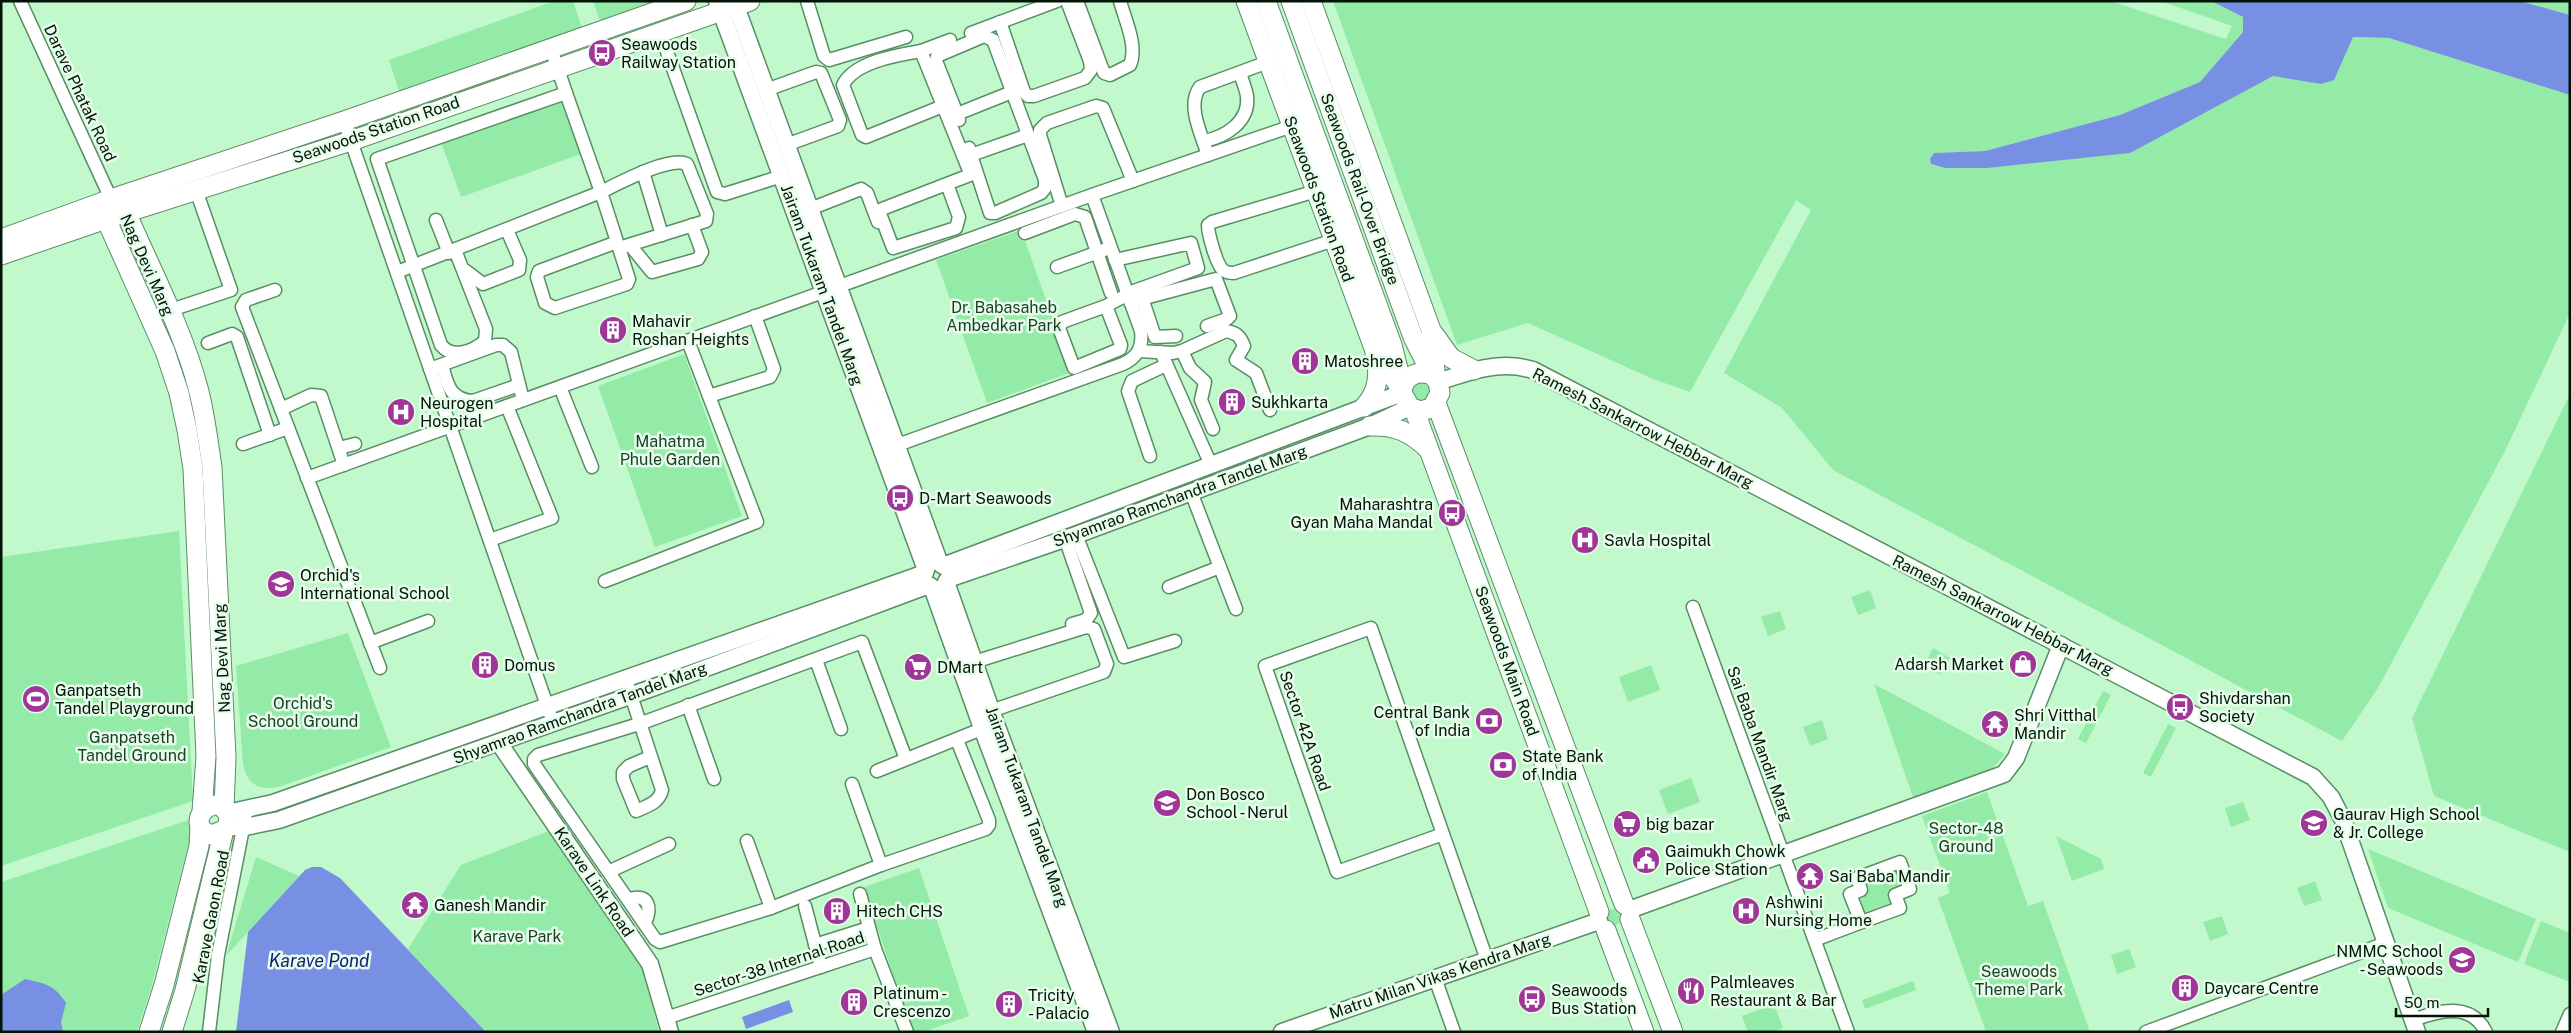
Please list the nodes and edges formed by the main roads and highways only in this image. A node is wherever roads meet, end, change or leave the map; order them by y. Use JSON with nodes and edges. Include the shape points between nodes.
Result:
{"nodes":[{"id":1,"x":686,"y":1,"type":"edge"},
{"id":2,"x":1246,"y":1,"type":"edge"},
{"id":3,"x":1266,"y":1,"type":"edge"},
{"id":4,"x":1291,"y":1,"type":"edge"},
{"id":5,"x":1311,"y":1,"type":"edge"},
{"id":6,"x":731,"y":4,"type":"edge"},
{"id":7,"x":111,"y":199,"type":"junction"},
{"id":8,"x":126,"y":212,"type":"junction"},
{"id":9,"x":106,"y":218,"type":"junction"},
{"id":10,"x":1,"y":239,"type":"edge"},
{"id":11,"x":1,"y":255,"type":"edge"},
{"id":12,"x":1431,"y":330,"type":"junction"},
{"id":13,"x":1375,"y":351,"type":"junction"},
{"id":14,"x":1474,"y":370,"type":"road end"},
{"id":15,"x":1435,"y":379,"type":"junction"},
{"id":16,"x":1406,"y":397,"type":"junction"},
{"id":17,"x":1436,"y":403,"type":"junction"},
{"id":18,"x":1364,"y":408,"type":"road end"},
{"id":19,"x":1370,"y":426,"type":"road end"},
{"id":20,"x":1430,"y":451,"type":"junction"},
{"id":21,"x":201,"y":819,"type":"junction"},
{"id":22,"x":229,"y":821,"type":"junction"},
{"id":23,"x":1628,"y":911,"type":"junction"},
{"id":24,"x":1601,"y":921,"type":"junction"},
{"id":25,"x":149,"y":1032,"type":"edge"},
{"id":26,"x":172,"y":1032,"type":"edge"},
{"id":27,"x":1644,"y":1032,"type":"edge"},
{"id":28,"x":1673,"y":1032,"type":"edge"}],
"edges":[{"from":1,"to":7,"type":"main road","name":"Seawoods Station Road"},
{"from":2,"to":13,"type":"main road","name":"Seawoods Station Road"},
{"from":3,"to":16,"type":"main road","name":"Seawoods Rail-Over Bridge","via":[[1392,345]]},
{"from":4,"to":15,"type":"main road","name":"Seawoods Rail-Over Bridge","via":[[1413,337]]},
{"from":5,"to":12,"type":"main road"},
{"from":6,"to":8,"type":"main road","name":"Seawoods Station Road","via":[[351,140]]},
{"from":7,"to":8,"type":"main road","name":"Nag Devi Marg"},
{"from":7,"to":9,"type":"main road","name":"Nag Devi Marg"},
{"from":7,"to":10,"type":"main road","name":"Seawoods Station Road"},
{"from":8,"to":9,"type":"main road","name":"Seawoods Station Road"},
{"from":8,"to":22,"type":"main road","name":"Nag Devi Marg","via":[[198,388],[212,467]]},
{"from":9,"to":11,"type":"main road","name":"Seawoods Station Road"},
{"from":9,"to":21,"type":"main road","name":"Nag Devi Marg","via":[[165,351],[187,430],[193,469],[205,746]]},
{"from":12,"to":14,"type":"main road","via":[[1451,358]]},
{"from":12,"to":15,"type":"main road"},
{"from":13,"to":16,"type":"main road","name":"Seawoods Station Road"},
{"from":13,"to":18,"type":"main road","via":[[1377,385]]},
{"from":15,"to":16,"type":"main road","via":[[1426,373],[1414,374],[1405,381]]},
{"from":15,"to":17,"type":"main road","via":[[1440,393]]},
{"from":16,"to":17,"type":"main road","via":[[1426,410]]},
{"from":16,"to":20,"type":"main road","name":"Seawoods Main Road"},
{"from":17,"to":23,"type":"main road","name":"Seawoods Main Road"},
{"from":19,"to":20,"type":"main road","via":[[1398,428],[1414,436]]},
{"from":20,"to":24,"type":"main road","name":"Seawoods Main Road"},
{"from":21,"to":22,"type":"main road","via":[[210,806]]},
{"from":21,"to":22,"type":"main road","via":[[211,835]]},
{"from":21,"to":25,"type":"main road","name":"Nag Devi Marg","via":[[199,846]]},
{"from":22,"to":26,"type":"main road","name":"Nag Devi Marg"},
{"from":23,"to":24,"type":"main road","via":[[1616,900],[1608,902]]},
{"from":23,"to":24,"type":"main road","via":[[1627,926],[1621,931],[1613,932]]},
{"from":23,"to":28,"type":"main road","name":"Seawoods Main Road"},
{"from":24,"to":27,"type":"main road","name":"Seawoods Main Road"}]}
